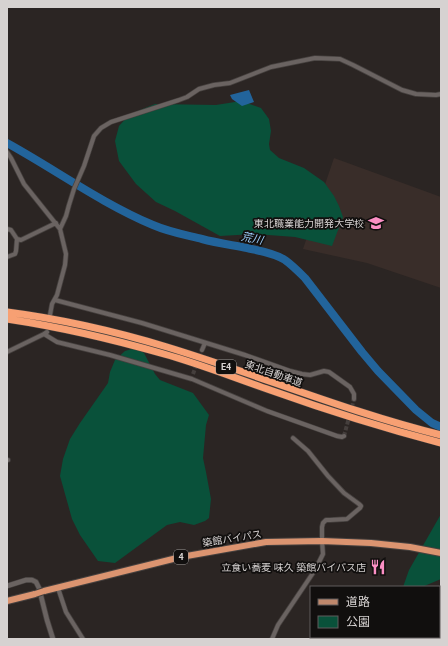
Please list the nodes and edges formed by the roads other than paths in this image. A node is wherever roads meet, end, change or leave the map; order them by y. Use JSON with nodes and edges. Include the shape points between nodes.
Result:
{"nodes":[{"id":1,"x":441,"y":94,"type":"edge"},
{"id":2,"x":7,"y":152,"type":"edge"},
{"id":3,"x":56,"y":223,"type":"junction"},
{"id":4,"x":61,"y":228,"type":"junction"},
{"id":5,"x":7,"y":229,"type":"edge"},
{"id":6,"x":17,"y":239,"type":"junction"},
{"id":7,"x":7,"y":257,"type":"edge"},
{"id":8,"x":54,"y":300,"type":"junction"},
{"id":9,"x":7,"y":312,"type":"edge"},
{"id":10,"x":50,"y":315,"type":"dead end"},
{"id":11,"x":7,"y":319,"type":"edge"},
{"id":12,"x":205,"y":343,"type":"junction"},
{"id":13,"x":202,"y":350,"type":"tunnel mouth"},
{"id":14,"x":7,"y":352,"type":"edge"},
{"id":15,"x":193,"y":374,"type":"tunnel mouth"},
{"id":16,"x":192,"y":379,"type":"junction"},
{"id":17,"x":354,"y":399,"type":"dead end"},
{"id":18,"x":441,"y":435,"type":"edge"},
{"id":19,"x":344,"y":436,"type":"dead end"},
{"id":20,"x":293,"y":438,"type":"dead end"},
{"id":21,"x":441,"y":443,"type":"edge"},
{"id":22,"x":322,"y":542,"type":"junction"},
{"id":23,"x":441,"y":553,"type":"edge"},
{"id":24,"x":7,"y":586,"type":"edge"},
{"id":25,"x":58,"y":588,"type":"junction"},
{"id":26,"x":7,"y":601,"type":"edge"},
{"id":27,"x":52,"y":639,"type":"edge"},
{"id":28,"x":83,"y":639,"type":"edge"},
{"id":29,"x":272,"y":639,"type":"edge"}],
"edges":[{"from":1,"to":4,"type":"street","via":[[416,94],[402,90],[340,59],[315,58],[271,67],[230,82],[199,89],[187,96],[111,122],[101,128],[94,136]]},
{"from":2,"to":3,"type":"street","via":[[24,184]]},
{"from":3,"to":4,"type":"street"},
{"from":3,"to":6,"type":"street","via":[[21,240]]},
{"from":4,"to":8,"type":"street","via":[[66,256]]},
{"from":5,"to":6,"type":"street","via":[[11,230]]},
{"from":6,"to":7,"type":"street","via":[[16,251]]},
{"from":8,"to":10,"type":"street"},
{"from":8,"to":12,"type":"street"},
{"from":9,"to":18,"type":"highway","name":"東北自動車道","number":"E4","via":[[84,325],[160,345],[382,419]]},
{"from":11,"to":21,"type":"highway","name":"東北自動車道","number":"E4","via":[[82,332],[165,354],[373,424]]},
{"from":12,"to":13,"type":"street"},
{"from":12,"to":17,"type":"street","via":[[290,372],[310,375],[329,372],[350,387]]},
{"from":14,"to":16,"type":"street","via":[[45,333],[57,342]]},
{"from":15,"to":16,"type":"street"},
{"from":16,"to":19,"type":"street","via":[[267,411],[337,436]]},
{"from":20,"to":22,"type":"street","via":[[308,451],[344,494],[361,506],[348,519],[326,520],[322,527]]},
{"from":22,"to":23,"type":"highway","name":"築館バイパス","number":"4","via":[[371,543]]},
{"from":22,"to":25,"type":"highway","name":"築館バイパス","number":"4","via":[[266,542],[181,557]]},
{"from":22,"to":29,"type":"street","via":[[323,554],[315,570],[278,625]]},
{"from":24,"to":27,"type":"street","via":[[26,580],[36,582]]},
{"from":25,"to":26,"type":"highway","name":"築館バイパス","number":"4","bridge":true},
{"from":25,"to":28,"type":"street","via":[[66,612]]}]}
